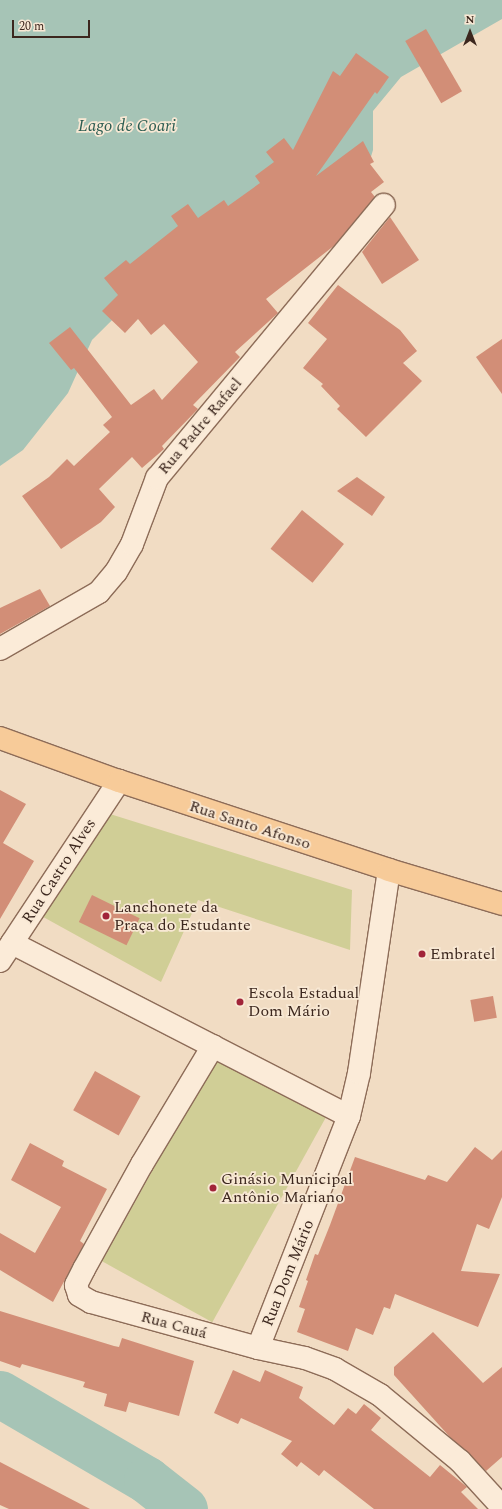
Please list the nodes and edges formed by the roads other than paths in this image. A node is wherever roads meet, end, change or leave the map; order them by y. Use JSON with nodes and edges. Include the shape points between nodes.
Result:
{"nodes":[{"id":1,"x":384,"y":205,"type":"dead end"},
{"id":2,"x":0,"y":649,"type":"edge"},
{"id":3,"x":0,"y":738,"type":"edge"},
{"id":4,"x":119,"y":781,"type":"junction"},
{"id":5,"x":389,"y":870,"type":"junction"},
{"id":6,"x":502,"y":904,"type":"edge"},
{"id":7,"x":12,"y":943,"type":"junction"},
{"id":8,"x":0,"y":961,"type":"edge"},
{"id":9,"x":213,"y":1046,"type":"junction"},
{"id":10,"x":349,"y":1116,"type":"junction"},
{"id":11,"x":258,"y":1348,"type":"junction"},
{"id":12,"x":502,"y":1507,"type":"edge"}],
"edges":[{"from":1,"to":2,"type":"street","name":"Rua Padre Rafael","via":[[157,478],[132,544],[116,572],[99,592]]},
{"from":3,"to":4,"type":"main road","name":"Rua Santo Afonso"},
{"from":4,"to":5,"type":"main road","name":"Rua Santo Afonso"},
{"from":4,"to":7,"type":"street","name":"Rua Castro Alves"},
{"from":5,"to":6,"type":"main road","name":"Rua Santo Afonso"},
{"from":5,"to":10,"type":"street","name":"Rua Dom Mário","via":[[359,1073]]},
{"from":7,"to":8,"type":"street","name":"Rua Castro Alves"},
{"from":7,"to":9,"type":"street"},
{"from":9,"to":10,"type":"street"},
{"from":9,"to":11,"type":"street","name":"Rua Cauá","via":[[142,1164],[76,1285],[79,1295],[91,1302]]},
{"from":10,"to":11,"type":"street","name":"Rua Dom Mário"},
{"from":11,"to":12,"type":"street","name":"Rua Cauá","via":[[305,1358],[335,1369],[380,1395],[460,1462]]}]}
